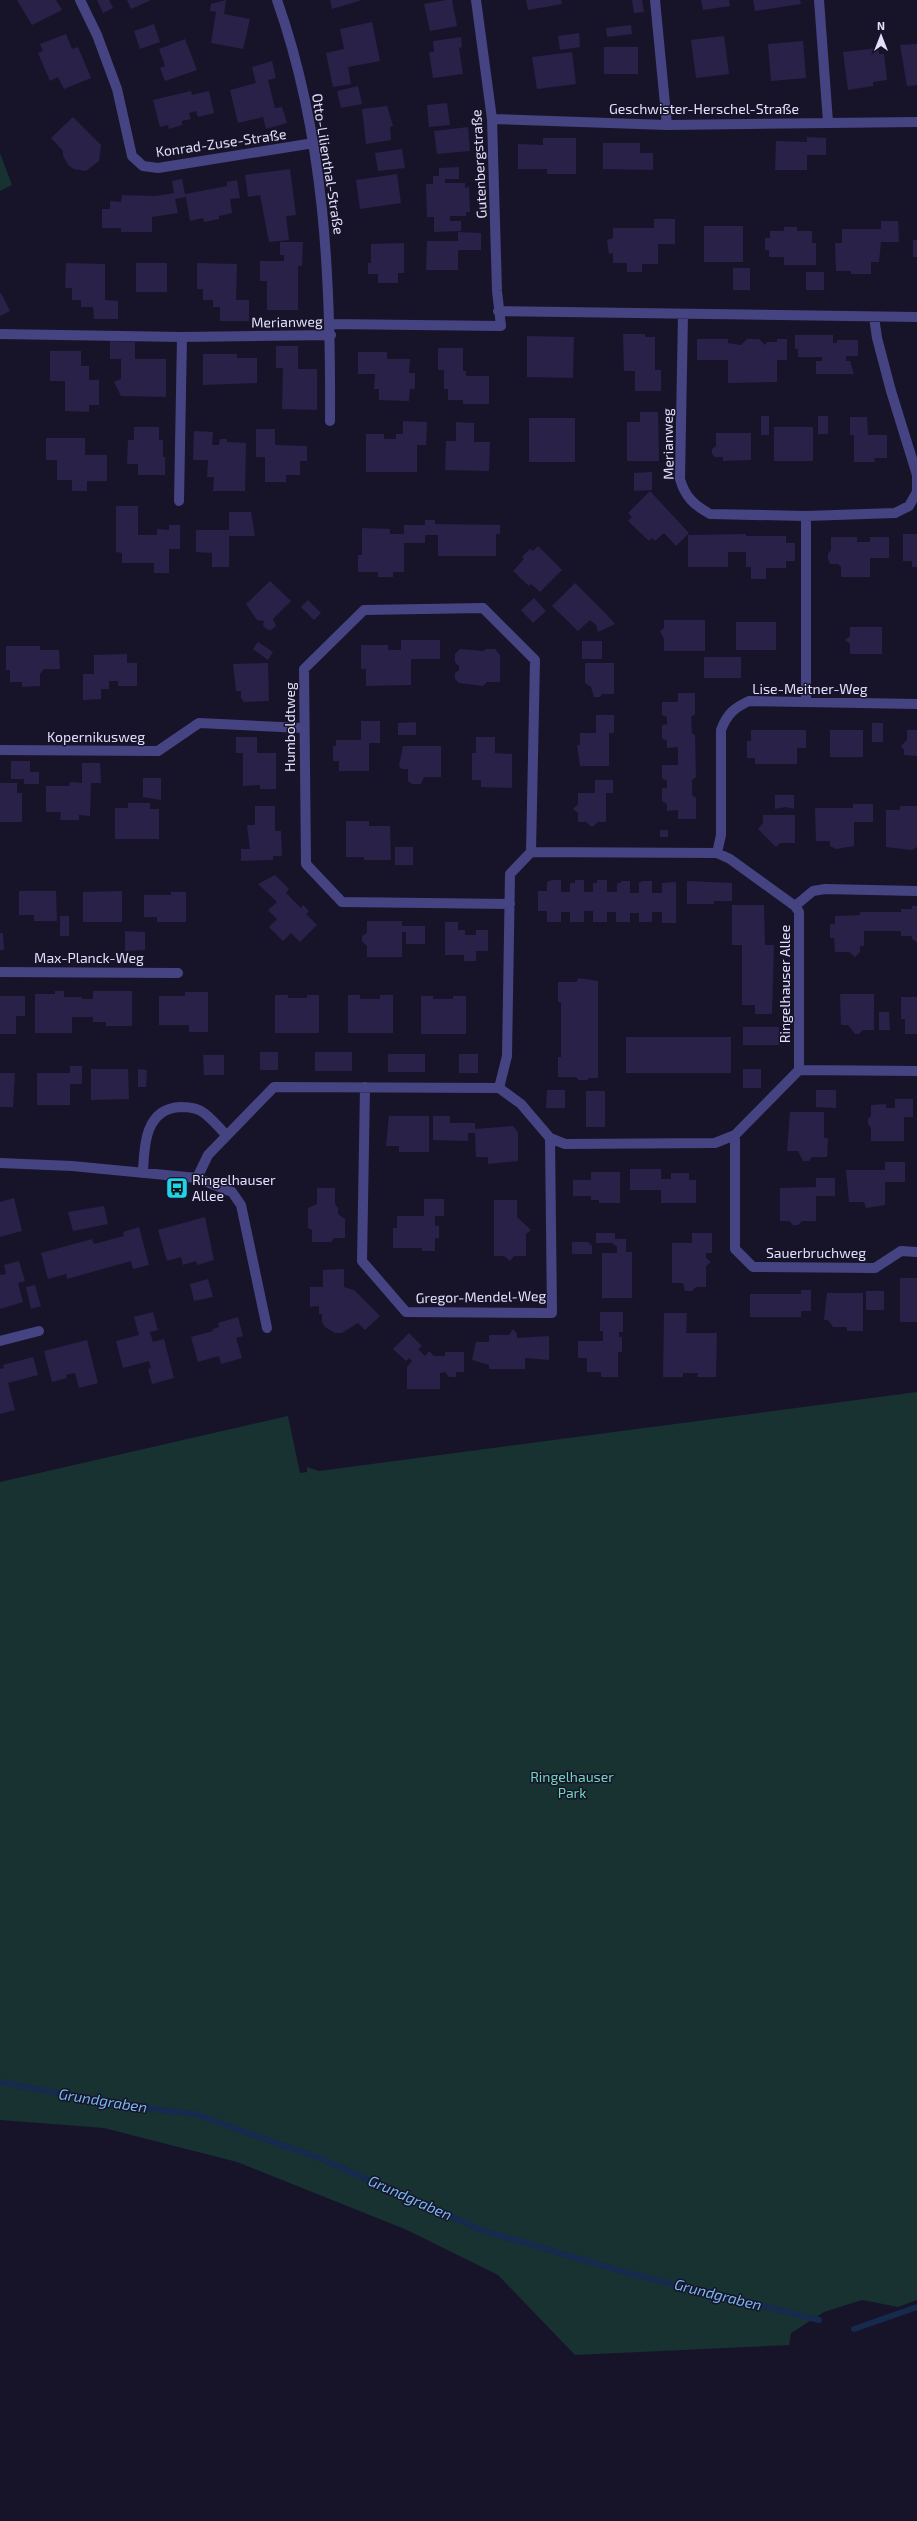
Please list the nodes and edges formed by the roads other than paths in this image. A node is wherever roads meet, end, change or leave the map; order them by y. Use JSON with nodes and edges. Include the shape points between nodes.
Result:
{"nodes":[{"id":1,"x":80,"y":0,"type":"edge"},
{"id":2,"x":277,"y":0,"type":"edge"},
{"id":3,"x":476,"y":0,"type":"edge"},
{"id":4,"x":655,"y":0,"type":"edge"},
{"id":5,"x":819,"y":0,"type":"edge"},
{"id":6,"x":492,"y":119,"type":"junction"},
{"id":7,"x":828,"y":122,"type":"junction"},
{"id":8,"x":917,"y":122,"type":"edge"},
{"id":9,"x":667,"y":125,"type":"junction"},
{"id":10,"x":314,"y":142,"type":"junction"},
{"id":11,"x":498,"y":311,"type":"junction"},
{"id":12,"x":683,"y":314,"type":"junction"},
{"id":13,"x":874,"y":317,"type":"junction"},
{"id":14,"x":917,"y":317,"type":"edge"},
{"id":15,"x":331,"y":324,"type":"junction"},
{"id":16,"x":501,"y":326,"type":"joint"},
{"id":17,"x":0,"y":334,"type":"edge"},
{"id":18,"x":331,"y":335,"type":"junction"},
{"id":19,"x":182,"y":337,"type":"junction"},
{"id":20,"x":330,"y":421,"type":"dead end"},
{"id":21,"x":179,"y":501,"type":"dead end"},
{"id":22,"x":806,"y":516,"type":"junction"},
{"id":23,"x":806,"y":702,"type":"junction"},
{"id":24,"x":917,"y":704,"type":"edge"},
{"id":25,"x":303,"y":728,"type":"junction"},
{"id":26,"x":0,"y":750,"type":"edge"},
{"id":27,"x":531,"y":852,"type":"junction"},
{"id":28,"x":717,"y":853,"type":"junction"},
{"id":29,"x":917,"y":891,"type":"edge"},
{"id":30,"x":510,"y":904,"type":"junction"},
{"id":31,"x":795,"y":906,"type":"junction"},
{"id":32,"x":0,"y":972,"type":"edge"},
{"id":33,"x":178,"y":973,"type":"dead end"},
{"id":34,"x":799,"y":1070,"type":"junction"},
{"id":35,"x":917,"y":1071,"type":"edge"},
{"id":36,"x":365,"y":1087,"type":"junction"},
{"id":37,"x":499,"y":1088,"type":"junction"},
{"id":38,"x":226,"y":1135,"type":"junction"},
{"id":39,"x":735,"y":1135,"type":"junction"},
{"id":40,"x":550,"y":1138,"type":"junction"},
{"id":41,"x":0,"y":1163,"type":"edge"},
{"id":42,"x":143,"y":1173,"type":"junction"},
{"id":43,"x":197,"y":1178,"type":"junction"},
{"id":44,"x":917,"y":1252,"type":"edge"},
{"id":45,"x":267,"y":1328,"type":"dead end"},
{"id":46,"x":39,"y":1331,"type":"dead end"},
{"id":47,"x":0,"y":1341,"type":"edge"}],
"edges":[{"from":1,"to":10,"type":"street","name":"Konrad-Zuse-Straße","via":[[97,34],[117,89],[132,156],[143,166],[158,168]]},
{"from":2,"to":10,"type":"street","name":"Otto-Lilienthal-Straße","via":[[294,48]]},
{"from":3,"to":6,"type":"street","name":"Gutenbergstraße"},
{"from":4,"to":9,"type":"street"},
{"from":5,"to":7,"type":"street"},
{"from":6,"to":9,"type":"street","name":"Geschwister-Herschel-Straße"},
{"from":6,"to":11,"type":"street","name":"Gutenbergstraße"},
{"from":7,"to":8,"type":"street","name":"Geschwister-Herschel-Straße"},
{"from":7,"to":9,"type":"street","name":"Geschwister-Herschel-Straße"},
{"from":10,"to":15,"type":"street","name":"Otto-Lilienthal-Straße","via":[[327,246]]},
{"from":11,"to":12,"type":"street"},
{"from":11,"to":16,"type":"street","name":"Gutenbergstraße"},
{"from":12,"to":13,"type":"street"},
{"from":12,"to":22,"type":"street","name":"Merianweg","via":[[680,479],[684,493],[697,507],[710,514]]},
{"from":13,"to":14,"type":"street"},
{"from":13,"to":22,"type":"street","name":"Merianweg","via":[[891,391],[917,475],[917,492],[909,506],[895,513]]},
{"from":15,"to":16,"type":"street","name":"Merianweg"},
{"from":15,"to":18,"type":"street","name":"Otto-Lilienthal-Straße"},
{"from":17,"to":19,"type":"street","name":"Merianweg"},
{"from":18,"to":19,"type":"street","name":"Merianweg"},
{"from":18,"to":20,"type":"street","name":"Merianweg"},
{"from":19,"to":21,"type":"street"},
{"from":22,"to":23,"type":"street"},
{"from":23,"to":24,"type":"street","name":"Lise-Meitner-Weg"},
{"from":23,"to":28,"type":"street","name":"Lise-Meitner-Weg","via":[[749,701],[737,706],[727,715],[721,730],[721,834]]},
{"from":25,"to":26,"type":"street","name":"Kopernikusweg","via":[[199,723],[158,751]]},
{"from":25,"to":27,"type":"street","name":"Humboldtweg","via":[[304,669],[364,610],[483,608],[535,660]]},
{"from":25,"to":30,"type":"street","name":"Humboldtweg","via":[[306,864],[342,902]]},
{"from":27,"to":28,"type":"street","name":"Ringelhauser Allee"},
{"from":27,"to":30,"type":"street","via":[[510,874]]},
{"from":28,"to":31,"type":"street","name":"Ringelhauser Allee","via":[[730,859]]},
{"from":29,"to":31,"type":"street","via":[[825,889],[813,891]]},
{"from":30,"to":37,"type":"street","via":[[507,1056]]},
{"from":31,"to":34,"type":"street","name":"Ringelhauser Allee","via":[[799,912],[800,922]]},
{"from":32,"to":33,"type":"street","name":"Max-Planck-Weg"},
{"from":34,"to":35,"type":"street"},
{"from":34,"to":39,"type":"street"},
{"from":36,"to":37,"type":"street"},
{"from":36,"to":38,"type":"street","via":[[274,1088]]},
{"from":36,"to":40,"type":"street","name":"Gregor-Mendel-Weg","via":[[362,1261],[406,1312],[552,1313]]},
{"from":37,"to":40,"type":"street","via":[[521,1104]]},
{"from":38,"to":42,"type":"street","via":[[204,1112],[190,1107],[170,1107],[154,1119],[145,1140]]},
{"from":38,"to":43,"type":"street","via":[[208,1155]]},
{"from":39,"to":40,"type":"street","via":[[715,1143],[565,1144]]},
{"from":39,"to":44,"type":"street","name":"Sauerbruchweg","via":[[735,1249],[753,1267],[876,1268],[901,1252]]},
{"from":41,"to":42,"type":"street","via":[[72,1166]]},
{"from":42,"to":43,"type":"street"},
{"from":43,"to":45,"type":"street","via":[[232,1192],[240,1205]]},
{"from":46,"to":47,"type":"street"}]}
